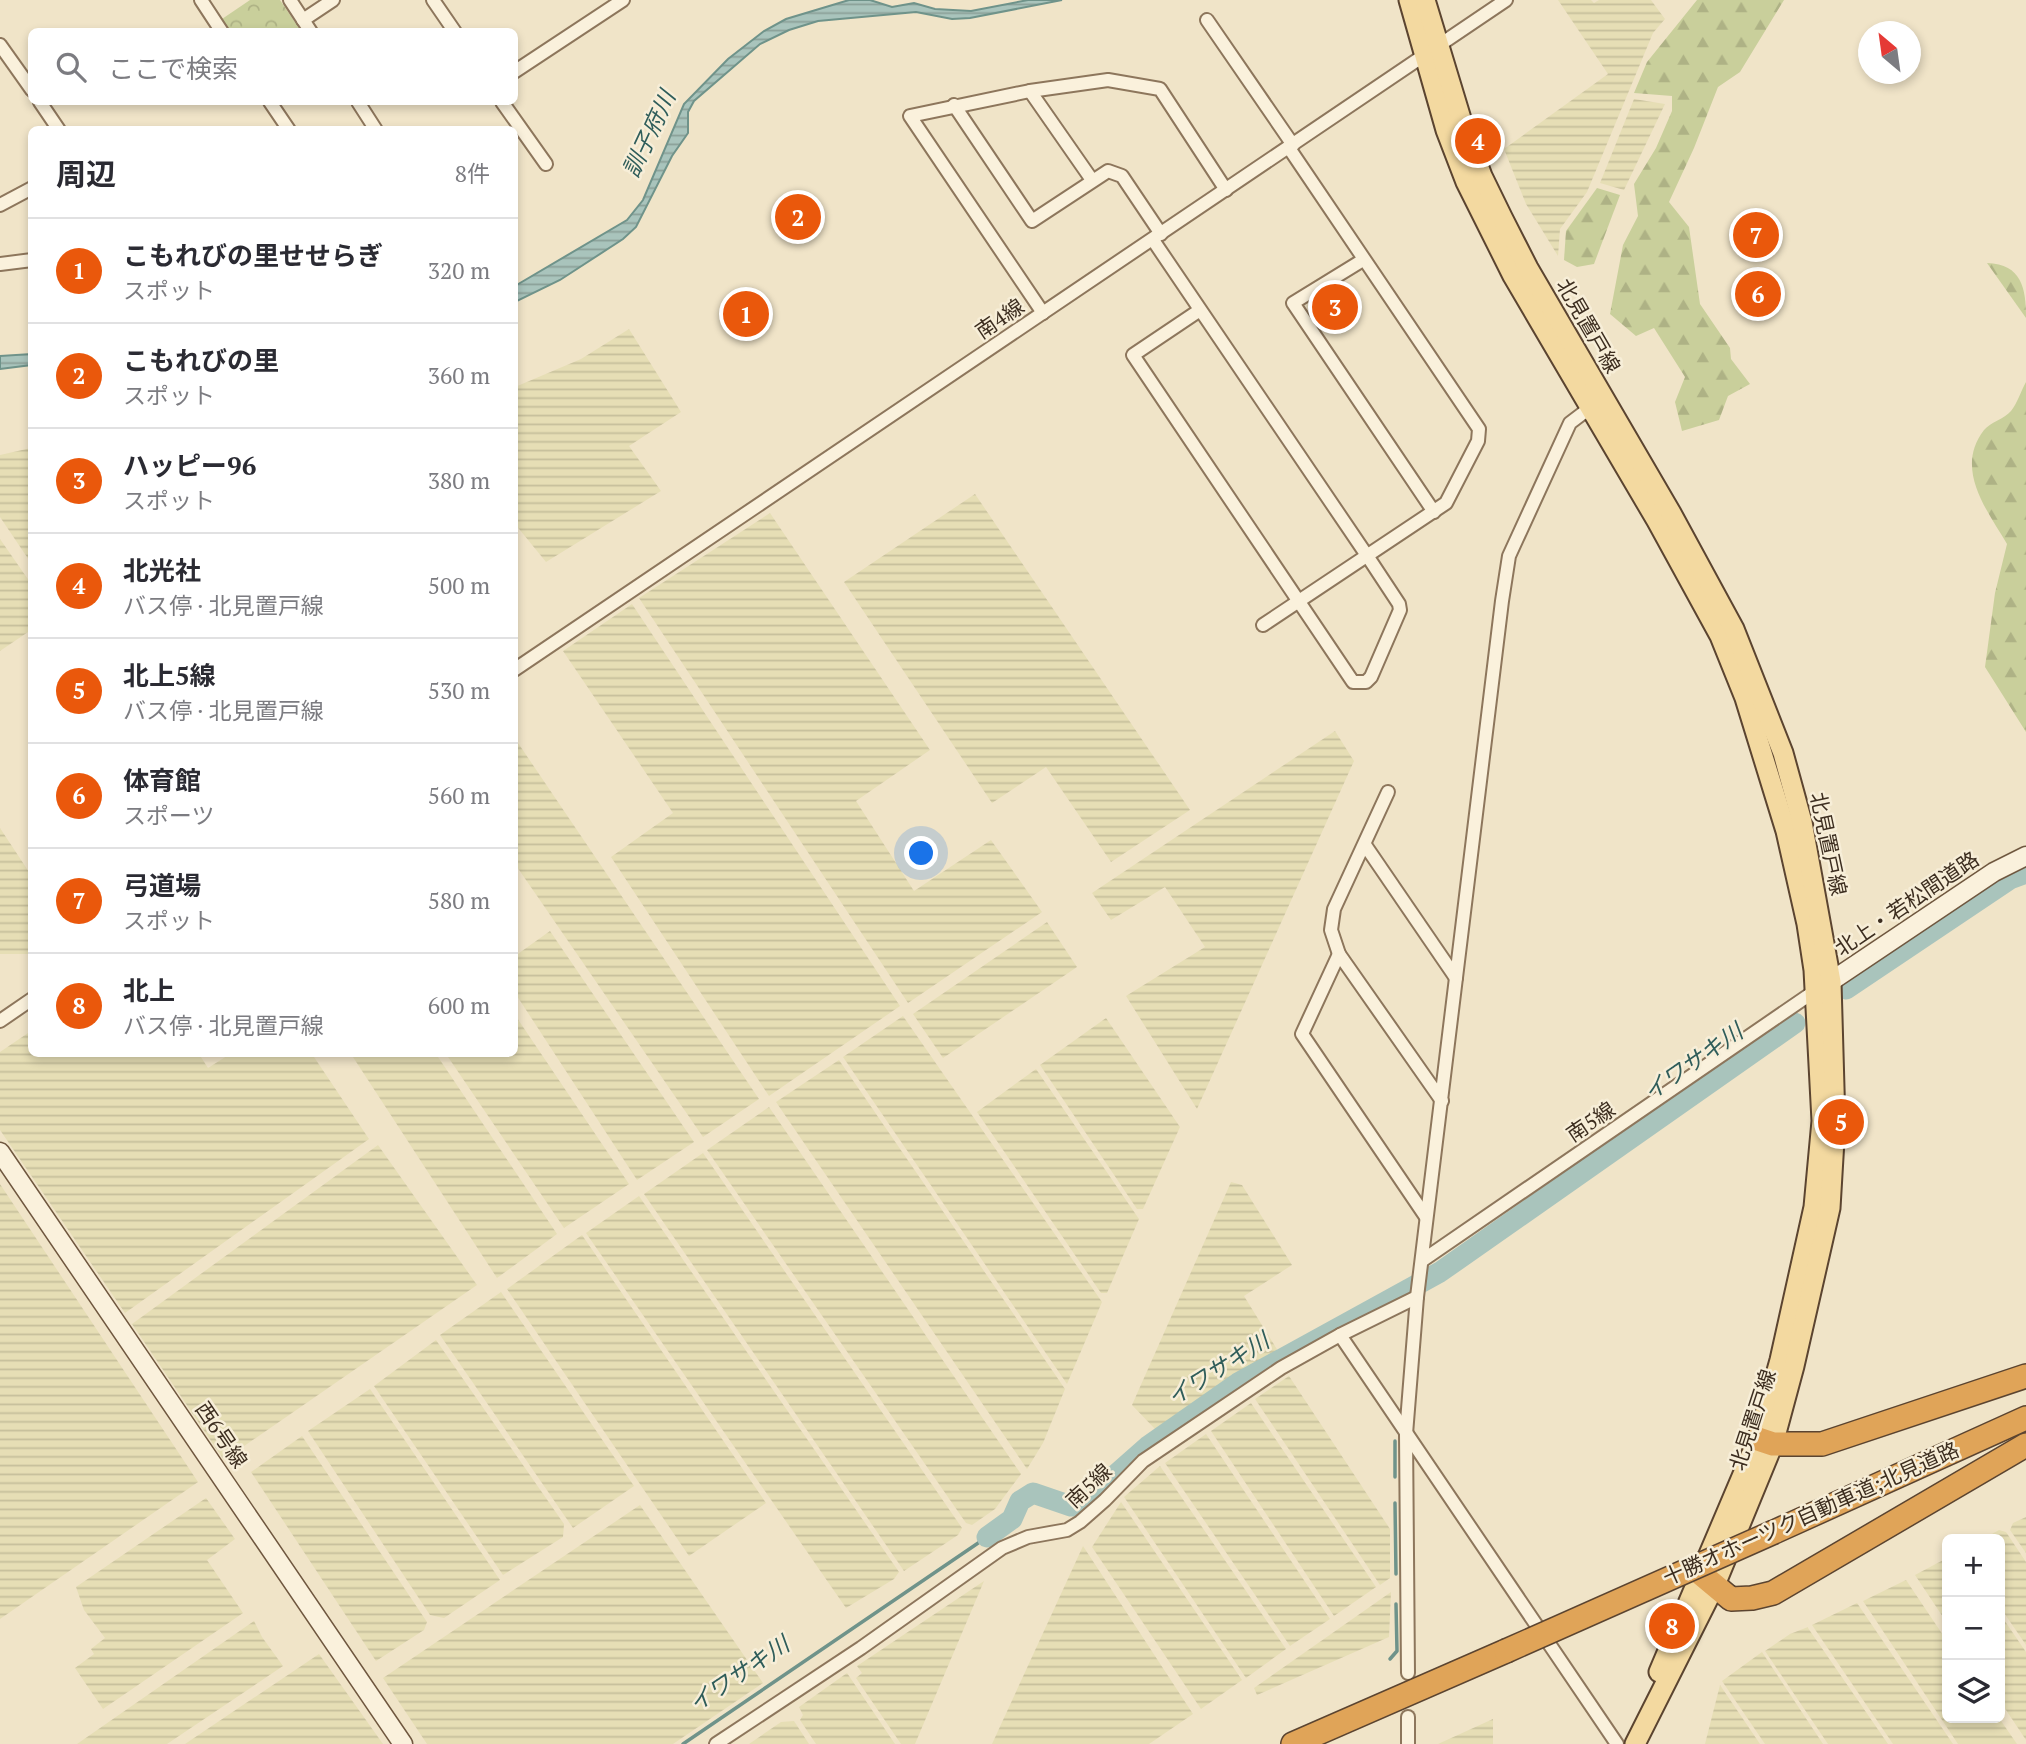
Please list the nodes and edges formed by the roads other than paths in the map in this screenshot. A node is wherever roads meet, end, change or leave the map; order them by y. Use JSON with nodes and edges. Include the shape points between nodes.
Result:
{"nodes":[{"id":1,"x":201,"y":0,"type":"edge"},
{"id":2,"x":290,"y":0,"type":"edge"},
{"id":3,"x":333,"y":0,"type":"edge"},
{"id":4,"x":433,"y":0,"type":"edge"},
{"id":5,"x":623,"y":0,"type":"edge"},
{"id":6,"x":1409,"y":0,"type":"edge"},
{"id":7,"x":1425,"y":0,"type":"edge"},
{"id":8,"x":1506,"y":0,"type":"edge"},
{"id":9,"x":303,"y":20,"type":"junction"},
{"id":10,"x":1207,"y":20,"type":"dead end"},
{"id":11,"x":219,"y":28,"type":"edge"},
{"id":12,"x":308,"y":28,"type":"edge"},
{"id":13,"x":452,"y":28,"type":"edge"},
{"id":14,"x":0,"y":44,"type":"edge"},
{"id":15,"x":1430,"y":50,"type":"junction"},
{"id":16,"x":518,"y":69,"type":"edge"},
{"id":17,"x":28,"y":84,"type":"edge"},
{"id":18,"x":1030,"y":91,"type":"junction"},
{"id":19,"x":42,"y":105,"type":"edge"},
{"id":20,"x":272,"y":105,"type":"edge"},
{"id":21,"x":363,"y":105,"type":"edge"},
{"id":22,"x":504,"y":105,"type":"edge"},
{"id":23,"x":954,"y":105,"type":"junction"},
{"id":24,"x":56,"y":126,"type":"edge"},
{"id":25,"x":286,"y":126,"type":"edge"},
{"id":26,"x":374,"y":126,"type":"edge"},
{"id":27,"x":514,"y":126,"type":"edge"},
{"id":28,"x":519,"y":136,"type":"edge"},
{"id":29,"x":1291,"y":146,"type":"junction"},
{"id":30,"x":546,"y":164,"type":"dead end"},
{"id":31,"x":1092,"y":180,"type":"junction"},
{"id":32,"x":28,"y":190,"type":"edge"},
{"id":33,"x":1226,"y":190,"type":"junction"},
{"id":34,"x":0,"y":205,"type":"edge"},
{"id":35,"x":1157,"y":237,"type":"junction"},
{"id":36,"x":28,"y":260,"type":"edge"},
{"id":37,"x":1363,"y":260,"type":"junction"},
{"id":38,"x":0,"y":264,"type":"edge"},
{"id":39,"x":1200,"y":310,"type":"junction"},
{"id":40,"x":1043,"y":313,"type":"junction"},
{"id":41,"x":1597,"y":403,"type":"junction"},
{"id":42,"x":1434,"y":512,"type":"junction"},
{"id":43,"x":1368,"y":557,"type":"junction"},
{"id":44,"x":1300,"y":603,"type":"junction"},
{"id":45,"x":1263,"y":625,"type":"dead end"},
{"id":46,"x":518,"y":667,"type":"edge"},
{"id":47,"x":1388,"y":792,"type":"dead end"},
{"id":48,"x":1365,"y":845,"type":"junction"},
{"id":49,"x":2026,"y":856,"type":"edge"},
{"id":50,"x":1339,"y":954,"type":"junction"},
{"id":51,"x":1456,"y":978,"type":"junction"},
{"id":52,"x":1823,"y":987,"type":"junction"},
{"id":53,"x":28,"y":1002,"type":"edge"},
{"id":54,"x":0,"y":1021,"type":"edge"},
{"id":55,"x":1442,"y":1101,"type":"junction"},
{"id":56,"x":0,"y":1152,"type":"edge"},
{"id":57,"x":1426,"y":1217,"type":"junction"},
{"id":58,"x":1423,"y":1260,"type":"junction"},
{"id":59,"x":1419,"y":1288,"type":"junction"},
{"id":60,"x":1340,"y":1335,"type":"junction"},
{"id":61,"x":2026,"y":1376,"type":"edge"},
{"id":62,"x":2026,"y":1418,"type":"edge"},
{"id":63,"x":1406,"y":1434,"type":"junction"},
{"id":64,"x":1765,"y":1442,"type":"junction"},
{"id":65,"x":2026,"y":1446,"type":"edge"},
{"id":66,"x":1708,"y":1580,"type":"junction"},
{"id":67,"x":1408,"y":1673,"type":"dead end"},
{"id":68,"x":1443,"y":1680,"type":"junction"},
{"id":69,"x":1408,"y":1717,"type":"dead end"},
{"id":70,"x":403,"y":1744,"type":"edge"},
{"id":71,"x":716,"y":1744,"type":"edge"},
{"id":72,"x":1293,"y":1744,"type":"edge"},
{"id":73,"x":1318,"y":1744,"type":"edge"},
{"id":74,"x":1408,"y":1744,"type":"edge"},
{"id":75,"x":1617,"y":1744,"type":"edge"},
{"id":76,"x":1633,"y":1744,"type":"edge"}],
"edges":[{"from":1,"to":11,"type":"street"},
{"from":2,"to":9,"type":"street"},
{"from":3,"to":9,"type":"street"},
{"from":4,"to":13,"type":"street"},
{"from":5,"to":16,"type":"street"},
{"from":6,"to":15,"type":"main road","name":"北見置戸線"},
{"from":7,"to":15,"type":"main road","name":"北見置戸線"},
{"from":8,"to":15,"type":"street","name":"南4線"},
{"from":9,"to":12,"type":"street"},
{"from":10,"to":29,"type":"street"},
{"from":14,"to":17,"type":"street"},
{"from":15,"to":29,"type":"street","name":"南4線"},
{"from":15,"to":41,"type":"main road","name":"北見置戸線","via":[[1487,186]]},
{"from":18,"to":23,"type":"street"},
{"from":18,"to":31,"type":"street"},
{"from":18,"to":33,"type":"street","via":[[1108,80],[1160,89]]},
{"from":19,"to":24,"type":"street"},
{"from":20,"to":25,"type":"street"},
{"from":21,"to":26,"type":"street"},
{"from":22,"to":27,"type":"street"},
{"from":23,"to":31,"type":"street","via":[[1032,221]]},
{"from":23,"to":40,"type":"street","via":[[910,116]]},
{"from":28,"to":30,"type":"street"},
{"from":29,"to":33,"type":"street","name":"南4線"},
{"from":29,"to":37,"type":"street"},
{"from":31,"to":35,"type":"street","via":[[1108,171],[1122,176]]},
{"from":32,"to":34,"type":"street"},
{"from":33,"to":35,"type":"street","name":"南4線"},
{"from":35,"to":39,"type":"street"},
{"from":35,"to":40,"type":"street","name":"南4線"},
{"from":36,"to":38,"type":"street"},
{"from":37,"to":42,"type":"street","via":[[1479,429],[1478,441],[1446,503]]},
{"from":37,"to":42,"type":"street","via":[[1293,303]]},
{"from":39,"to":43,"type":"street"},
{"from":39,"to":44,"type":"street","via":[[1133,355]]},
{"from":40,"to":46,"type":"street","name":"南4線"},
{"from":41,"to":51,"type":"street","via":[[1570,423],[1509,556]]},
{"from":41,"to":52,"type":"main road","name":"北見置戸線","via":[[1720,636],[1745,698],[1786,831]]},
{"from":42,"to":43,"type":"street"},
{"from":43,"to":44,"type":"street"},
{"from":43,"to":44,"type":"street","via":[[1401,610],[1366,682],[1353,681]]},
{"from":44,"to":45,"type":"street"},
{"from":47,"to":48,"type":"street"},
{"from":48,"to":50,"type":"street","via":[[1334,909],[1331,930]]},
{"from":48,"to":51,"type":"street"},
{"from":49,"to":52,"type":"street","name":"北上・若松間道路"},
{"from":50,"to":55,"type":"street"},
{"from":50,"to":57,"type":"street","via":[[1302,1034]]},
{"from":51,"to":55,"type":"street"},
{"from":52,"to":58,"type":"street","name":"南5線"},
{"from":52,"to":64,"type":"main road","name":"北見置戸線","via":[[1822,1121],[1814,1207]]},
{"from":53,"to":54,"type":"street"},
{"from":55,"to":57,"type":"street"},
{"from":56,"to":70,"type":"street","name":"西6号線"},
{"from":57,"to":58,"type":"street"},
{"from":58,"to":59,"type":"street"},
{"from":59,"to":60,"type":"street","name":"南5線"},
{"from":59,"to":63,"type":"street"},
{"from":60,"to":63,"type":"street"},
{"from":60,"to":71,"type":"street","name":"南5線","via":[[1281,1368],[1143,1461],[1080,1522],[1002,1548]]},
{"from":61,"to":64,"type":"highway","via":[[1822,1444]]},
{"from":62,"to":68,"type":"highway","name":"十勝オホーツク自動車道;北見道路","bridge":true},
{"from":63,"to":67,"type":"street"},
{"from":63,"to":75,"type":"street"},
{"from":64,"to":66,"type":"main road","name":"北見置戸線"},
{"from":65,"to":66,"type":"highway","via":[[1773,1593],[1731,1599]]},
{"from":66,"to":76,"type":"main road","name":"北見置戸線"},
{"from":68,"to":72,"type":"highway","name":"十勝オホーツク自動車道;北見道路"},
{"from":68,"to":73,"type":"highway","name":"十勝オホーツク自動車道;北見道路"},
{"from":69,"to":74,"type":"street"}]}
